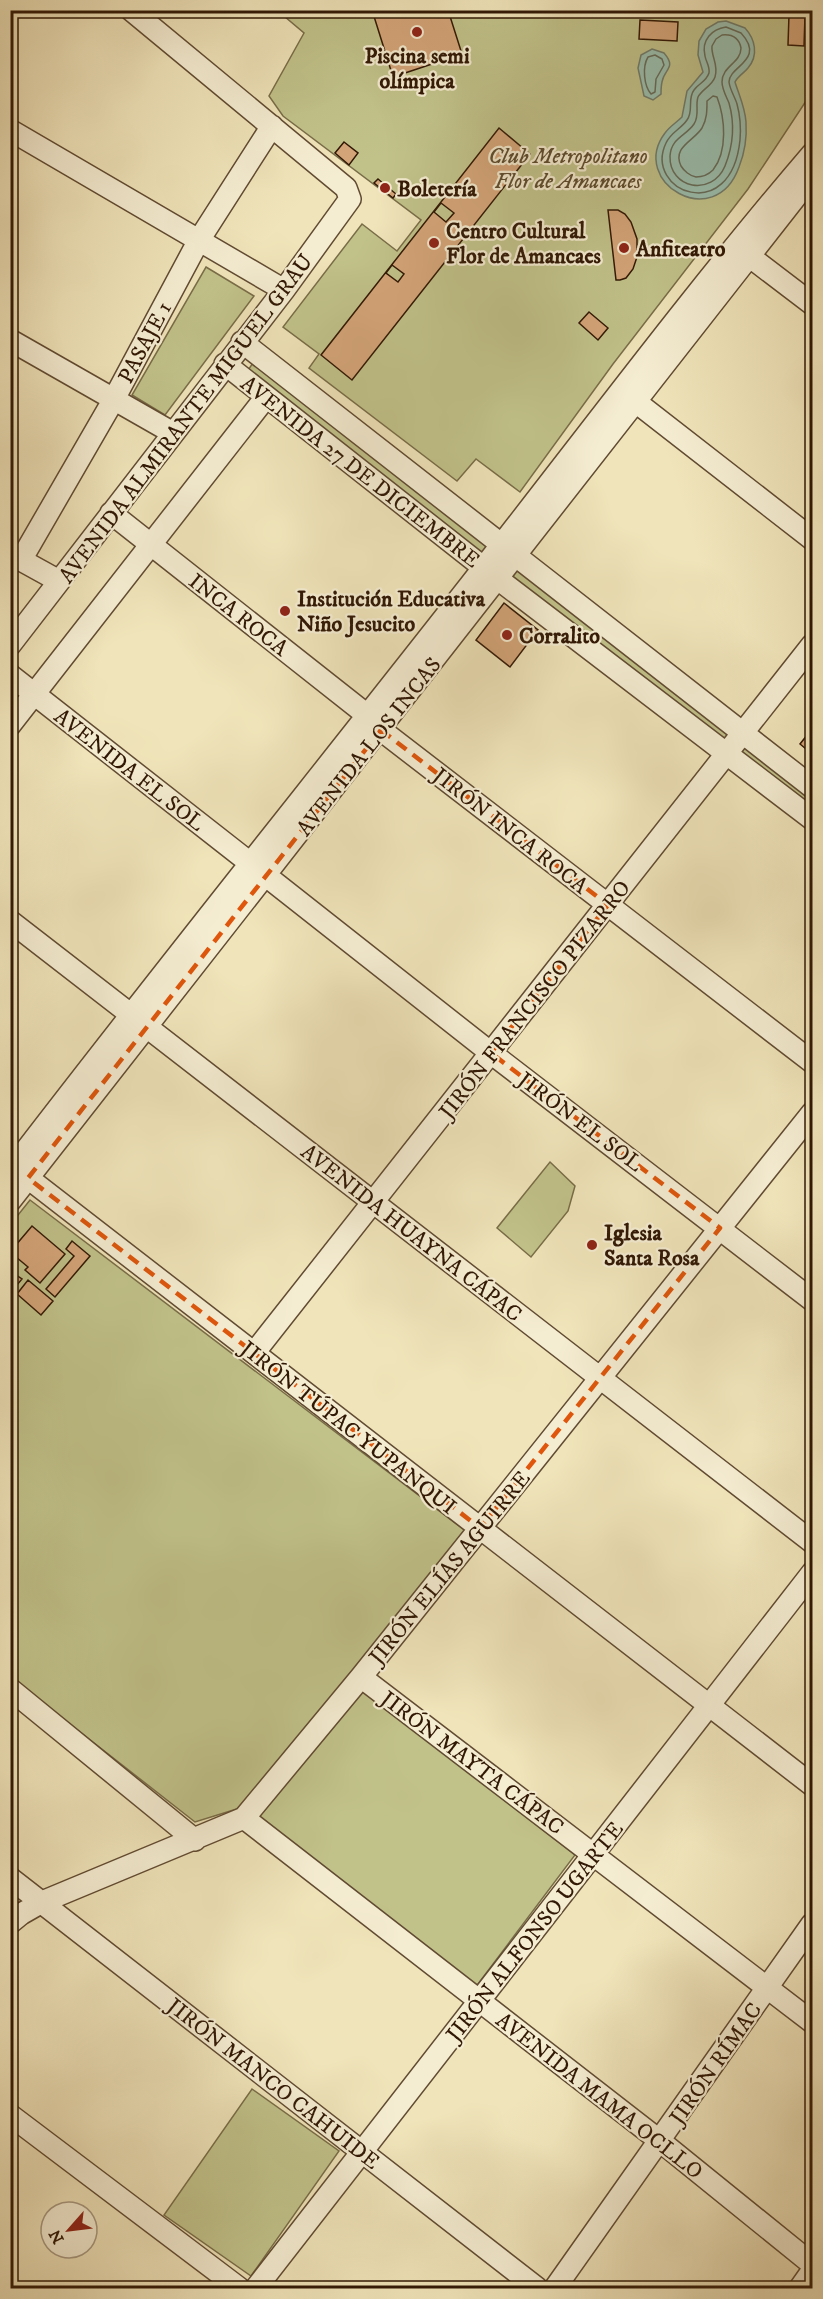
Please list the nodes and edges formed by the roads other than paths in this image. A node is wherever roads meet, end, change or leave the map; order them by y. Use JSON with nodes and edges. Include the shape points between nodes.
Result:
{"nodes":[{"id":1,"x":131,"y":10,"type":"edge"},
{"id":2,"x":272,"y":126,"type":"junction"},
{"id":3,"x":10,"y":130,"type":"edge"},
{"id":4,"x":813,"y":154,"type":"edge"},
{"id":5,"x":813,"y":176,"type":"edge"},
{"id":6,"x":199,"y":240,"type":"junction"},
{"id":7,"x":749,"y":256,"type":"junction"},
{"id":8,"x":284,"y":290,"type":"junction"},
{"id":9,"x":813,"y":304,"type":"edge"},
{"id":10,"x":10,"y":340,"type":"edge"},
{"id":11,"x":242,"y":342,"type":"junction"},
{"id":12,"x":225,"y":364,"type":"junction"},
{"id":13,"x":266,"y":397,"type":"junction"},
{"id":14,"x":114,"y":399,"type":"junction"},
{"id":15,"x":636,"y":402,"type":"junction"},
{"id":16,"x":173,"y":433,"type":"junction"},
{"id":17,"x":111,"y":513,"type":"junction"},
{"id":18,"x":813,"y":539,"type":"edge"},
{"id":19,"x":151,"y":545,"type":"junction"},
{"id":20,"x":509,"y":549,"type":"junction"},
{"id":21,"x":16,"y":557,"type":"edge"},
{"id":22,"x":491,"y":573,"type":"junction"},
{"id":23,"x":59,"y":581,"type":"junction"},
{"id":24,"x":10,"y":645,"type":"edge"},
{"id":25,"x":813,"y":645,"type":"edge"},
{"id":26,"x":10,"y":675,"type":"edge"},
{"id":27,"x":35,"y":694,"type":"junction"},
{"id":28,"x":374,"y":722,"type":"junction"},
{"id":29,"x":10,"y":725,"type":"edge"},
{"id":30,"x":744,"y":733,"type":"junction"},
{"id":31,"x":728,"y":753,"type":"junction"},
{"id":32,"x":813,"y":787,"type":"edge"},
{"id":33,"x":813,"y":819,"type":"edge"},
{"id":34,"x":258,"y":869,"type":"junction"},
{"id":35,"x":608,"y":905,"type":"junction"},
{"id":36,"x":10,"y":921,"type":"edge"},
{"id":37,"x":138,"y":1020,"type":"junction"},
{"id":38,"x":491,"y":1053,"type":"junction"},
{"id":39,"x":813,"y":1062,"type":"edge"},
{"id":40,"x":813,"y":1113,"type":"edge"},
{"id":41,"x":16,"y":1170,"type":"edge"},
{"id":42,"x":10,"y":1201,"type":"edge"},
{"id":43,"x":374,"y":1202,"type":"junction"},
{"id":44,"x":720,"y":1228,"type":"junction"},
{"id":45,"x":813,"y":1300,"type":"edge"},
{"id":46,"x":254,"y":1353,"type":"junction"},
{"id":47,"x":600,"y":1378,"type":"junction"},
{"id":48,"x":480,"y":1528,"type":"junction"},
{"id":49,"x":813,"y":1542,"type":"edge"},
{"id":50,"x":813,"y":1573,"type":"edge"},
{"id":51,"x":361,"y":1677,"type":"junction"},
{"id":52,"x":10,"y":1689,"type":"edge"},
{"id":53,"x":710,"y":1706,"type":"junction"},
{"id":54,"x":813,"y":1785,"type":"edge"},
{"id":55,"x":244,"y":1818,"type":"junction"},
{"id":56,"x":195,"y":1840,"type":"junction"},
{"id":57,"x":594,"y":1854,"type":"junction"},
{"id":58,"x":10,"y":1878,"type":"edge"},
{"id":59,"x":42,"y":1902,"type":"junction"},
{"id":60,"x":10,"y":1923,"type":"edge"},
{"id":61,"x":813,"y":1924,"type":"edge"},
{"id":62,"x":768,"y":1988,"type":"junction"},
{"id":63,"x":480,"y":2001,"type":"junction"},
{"id":64,"x":813,"y":2022,"type":"edge"},
{"id":65,"x":10,"y":2115,"type":"edge"},
{"id":66,"x":660,"y":2141,"type":"junction"},
{"id":67,"x":362,"y":2152,"type":"junction"},
{"id":68,"x":813,"y":2264,"type":"edge"},
{"id":69,"x":813,"y":2271,"type":"edge"},
{"id":70,"x":239,"y":2289,"type":"edge"},
{"id":71,"x":256,"y":2289,"type":"edge"},
{"id":72,"x":537,"y":2289,"type":"edge"},
{"id":73,"x":555,"y":2289,"type":"edge"},
{"id":74,"x":800,"y":2289,"type":"edge"}],
"edges":[{"from":1,"to":2,"type":"street"},
{"from":2,"to":6,"type":"street","name":"PASAJE 1"},
{"from":2,"to":8,"type":"street","name":"AVENIDA ALMIRANTE MIGUEL GRAU","via":[[350,195],[349,202]]},
{"from":3,"to":6,"type":"street"},
{"from":4,"to":20,"type":"street","name":"AVENIDA LOS INCAS","via":[[739,239]]},
{"from":5,"to":7,"type":"street","name":"AVENIDA LOS INCAS"},
{"from":6,"to":8,"type":"street"},
{"from":6,"to":14,"type":"street","name":"PASAJE 1"},
{"from":7,"to":9,"type":"street"},
{"from":7,"to":15,"type":"street","name":"AVENIDA LOS INCAS"},
{"from":8,"to":11,"type":"street","name":"AVENIDA ALMIRANTE MIGUEL GRAU"},
{"from":10,"to":14,"type":"street"},
{"from":11,"to":12,"type":"street","name":"AVENIDA ALMIRANTE MIGUEL GRAU"},
{"from":11,"to":20,"type":"street","name":"AVENIDA 27 DE DICIEMBRE"},
{"from":12,"to":13,"type":"street","name":"AVENIDA 27 DE DICIEMBRE"},
{"from":12,"to":16,"type":"street","name":"AVENIDA ALMIRANTE MIGUEL GRAU"},
{"from":13,"to":19,"type":"street"},
{"from":13,"to":22,"type":"street","name":"AVENIDA 27 DE DICIEMBRE"},
{"from":14,"to":16,"type":"street"},
{"from":14,"to":21,"type":"street","name":"PASAJE 1"},
{"from":15,"to":18,"type":"street"},
{"from":15,"to":20,"type":"street","name":"AVENIDA LOS INCAS"},
{"from":16,"to":17,"type":"street","name":"AVENIDA ALMIRANTE MIGUEL GRAU"},
{"from":17,"to":19,"type":"street","name":"INCA ROCA"},
{"from":17,"to":23,"type":"street","name":"AVENIDA ALMIRANTE MIGUEL GRAU"},
{"from":19,"to":27,"type":"street"},
{"from":19,"to":28,"type":"street","name":"INCA ROCA"},
{"from":20,"to":22,"type":"street","name":"AVENIDA LOS INCAS"},
{"from":20,"to":30,"type":"street","name":"AVENIDA 27 DE DICIEMBRE"},
{"from":21,"to":23,"type":"street"},
{"from":22,"to":28,"type":"street","name":"AVENIDA LOS INCAS"},
{"from":22,"to":31,"type":"street","name":"AVENIDA 27 DE DICIEMBRE"},
{"from":23,"to":24,"type":"street","name":"AVENIDA ALMIRANTE MIGUEL GRAU"},
{"from":25,"to":30,"type":"street","name":"JIRÓN FRANCISCO PIZARRO"},
{"from":26,"to":27,"type":"street","name":"AVENIDA EL SOL"},
{"from":27,"to":29,"type":"street"},
{"from":27,"to":34,"type":"street","name":"AVENIDA EL SOL"},
{"from":28,"to":34,"type":"street","name":"AVENIDA LOS INCAS"},
{"from":28,"to":35,"type":"street","name":"JIRÓN INCA ROCA"},
{"from":30,"to":31,"type":"street","name":"JIRÓN FRANCISCO PIZARRO"},
{"from":30,"to":32,"type":"street","name":"AVENIDA 27 DE DICIEMBRE"},
{"from":31,"to":33,"type":"street","name":"AVENIDA 27 DE DICIEMBRE"},
{"from":31,"to":35,"type":"street","name":"JIRÓN FRANCISCO PIZARRO"},
{"from":34,"to":37,"type":"street","name":"AVENIDA LOS INCAS"},
{"from":34,"to":38,"type":"street","name":"JIRÓN EL SOL"},
{"from":35,"to":38,"type":"street","name":"JIRÓN FRANCISCO PIZARRO"},
{"from":35,"to":39,"type":"street","name":"JIRÓN INCA ROCA"},
{"from":36,"to":37,"type":"street","name":"AVENIDA HUAYNA CÁPAC"},
{"from":37,"to":41,"type":"street","name":"AVENIDA LOS INCAS"},
{"from":37,"to":43,"type":"street","name":"AVENIDA HUAYNA CÁPAC"},
{"from":38,"to":43,"type":"street","name":"JIRÓN FRANCISCO PIZARRO"},
{"from":38,"to":44,"type":"street","name":"JIRÓN EL SOL"},
{"from":40,"to":44,"type":"street","name":"JIRÓN ELÍAS AGUIRRE"},
{"from":41,"to":42,"type":"street","name":"AVENIDA LOS INCAS"},
{"from":41,"to":46,"type":"street","name":"JIRÓN TÚPAC YUPANQUI"},
{"from":43,"to":46,"type":"street","name":"JIRÓN FRANCISCO PIZARRO"},
{"from":43,"to":47,"type":"street","name":"AVENIDA HUAYNA CÁPAC"},
{"from":44,"to":45,"type":"street","name":"JIRÓN EL SOL"},
{"from":44,"to":47,"type":"street","name":"JIRÓN ELÍAS AGUIRRE"},
{"from":46,"to":48,"type":"street","name":"JIRÓN TÚPAC YUPANQUI"},
{"from":47,"to":48,"type":"street","name":"JIRÓN ELÍAS AGUIRRE"},
{"from":47,"to":49,"type":"street","name":"AVENIDA HUAYNA CÁPAC"},
{"from":48,"to":51,"type":"street","name":"JIRÓN ELÍAS AGUIRRE"},
{"from":48,"to":53,"type":"street","name":"JIRÓN TÚPAC YUPANQUI"},
{"from":50,"to":53,"type":"street","name":"JIRÓN ALFONSO UGARTE"},
{"from":51,"to":55,"type":"street","name":"JIRÓN ELÍAS AGUIRRE"},
{"from":51,"to":57,"type":"street","name":"JIRÓN MAYTA CÁPAC"},
{"from":52,"to":56,"type":"street"},
{"from":53,"to":54,"type":"street","name":"JIRÓN TÚPAC YUPANQUI"},
{"from":53,"to":57,"type":"street","name":"JIRÓN ALFONSO UGARTE"},
{"from":55,"to":56,"type":"street","name":"JIRÓN ELÍAS AGUIRRE"},
{"from":55,"to":63,"type":"street","name":"AVENIDA MAMA OCLLO"},
{"from":56,"to":59,"type":"street","name":"JIRÓN ELÍAS AGUIRRE"},
{"from":57,"to":62,"type":"street","name":"JIRÓN MAYTA CÁPAC"},
{"from":57,"to":63,"type":"street","name":"JIRÓN ALFONSO UGARTE"},
{"from":58,"to":59,"type":"street","name":"JIRÓN MANCO CAHUIDE"},
{"from":59,"to":60,"type":"street","name":"JIRÓN ELÍAS AGUIRRE"},
{"from":59,"to":67,"type":"street","name":"JIRÓN MANCO CAHUIDE"},
{"from":61,"to":62,"type":"street","name":"JIRÓN RÍMAC"},
{"from":62,"to":64,"type":"street","name":"JIRÓN MAYTA CÁPAC"},
{"from":62,"to":66,"type":"street","name":"JIRÓN RÍMAC"},
{"from":63,"to":66,"type":"street","name":"AVENIDA MAMA OCLLO"},
{"from":63,"to":67,"type":"street","name":"JIRÓN ALFONSO UGARTE"},
{"from":65,"to":70,"type":"street"},
{"from":66,"to":68,"type":"street","name":"AVENIDA MAMA OCLLO"},
{"from":66,"to":73,"type":"street","name":"JIRÓN RÍMAC"},
{"from":67,"to":71,"type":"street","name":"JIRÓN ALFONSO UGARTE"},
{"from":67,"to":72,"type":"street","name":"JIRÓN MANCO CAHUIDE"},
{"from":69,"to":74,"type":"street"}]}
